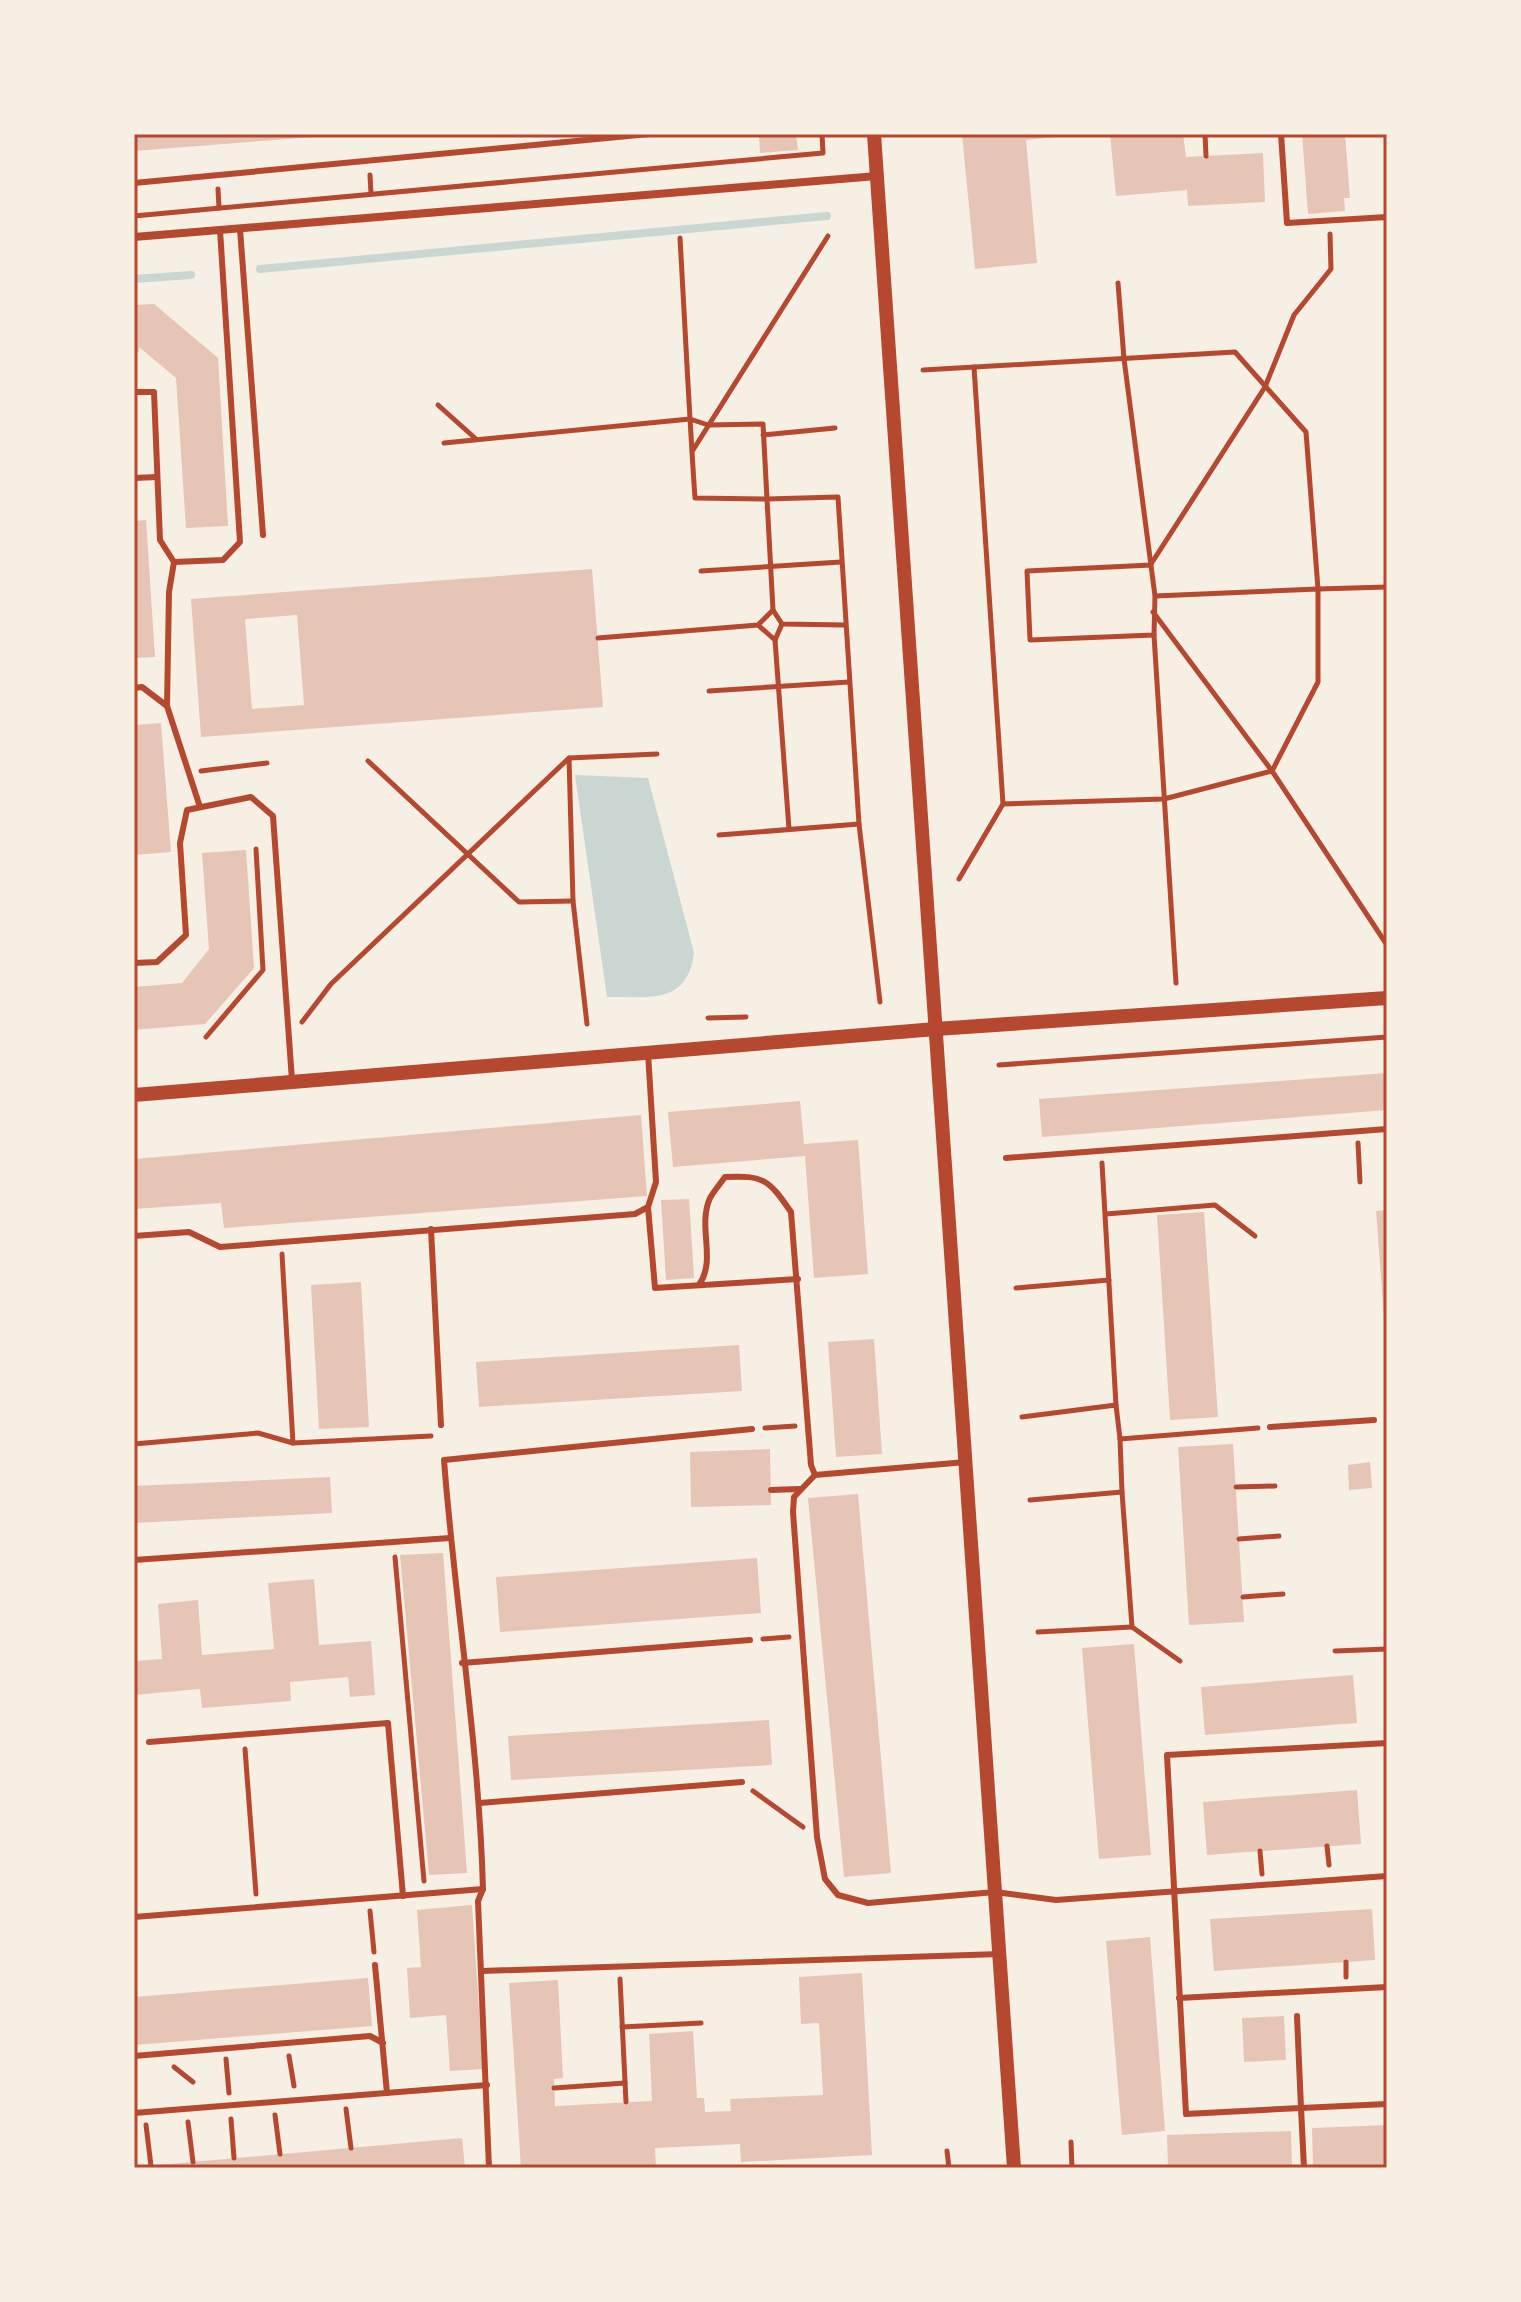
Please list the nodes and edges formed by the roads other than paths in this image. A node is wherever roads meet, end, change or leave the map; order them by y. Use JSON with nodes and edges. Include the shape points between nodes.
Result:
{"nodes":[{"id":1,"x":649,"y":134,"type":"edge"},
{"id":2,"x":874,"y":134,"type":"edge"},
{"id":3,"x":1281,"y":134,"type":"edge"},
{"id":4,"x":877,"y":176,"type":"junction"},
{"id":5,"x":134,"y":183,"type":"edge"},
{"id":6,"x":1387,"y":217,"type":"edge"},
{"id":7,"x":240,"y":229,"type":"junction"},
{"id":8,"x":220,"y":230,"type":"junction"},
{"id":9,"x":134,"y":237,"type":"edge"},
{"id":10,"x":134,"y":392,"type":"edge"},
{"id":11,"x":157,"y":477,"type":"junction"},
{"id":12,"x":134,"y":478,"type":"edge"},
{"id":13,"x":263,"y":535,"type":"dead end"},
{"id":14,"x":174,"y":562,"type":"junction"},
{"id":15,"x":134,"y":688,"type":"edge"},
{"id":16,"x":167,"y":706,"type":"junction"},
{"id":17,"x":200,"y":807,"type":"junction"},
{"id":18,"x":134,"y":963,"type":"edge"},
{"id":19,"x":1387,"y":998,"type":"edge"},
{"id":20,"x":936,"y":1029,"type":"junction"},
{"id":21,"x":648,"y":1053,"type":"junction"},
{"id":22,"x":292,"y":1084,"type":"junction"},
{"id":23,"x":134,"y":1095,"type":"edge"},
{"id":24,"x":1387,"y":1129,"type":"edge"},
{"id":25,"x":1006,"y":1158,"type":"dead end"},
{"id":26,"x":648,"y":1207,"type":"junction"},
{"id":27,"x":431,"y":1229,"type":"junction"},
{"id":28,"x":134,"y":1236,"type":"edge"},
{"id":29,"x":798,"y":1279,"type":"junction"},
{"id":30,"x":699,"y":1285,"type":"junction"},
{"id":31,"x":1374,"y":1420,"type":"dead end"},
{"id":32,"x":441,"y":1425,"type":"dead end"},
{"id":33,"x":1270,"y":1427,"type":"road end"},
{"id":34,"x":752,"y":1429,"type":"road end"},
{"id":35,"x":966,"y":1462,"type":"junction"},
{"id":36,"x":815,"y":1475,"type":"junction"},
{"id":37,"x":800,"y":1488,"type":"junction"},
{"id":38,"x":771,"y":1490,"type":"dead end"},
{"id":39,"x":450,"y":1538,"type":"junction"},
{"id":40,"x":134,"y":1560,"type":"edge"},
{"id":41,"x":750,"y":1640,"type":"road end"},
{"id":42,"x":462,"y":1663,"type":"junction"},
{"id":43,"x":149,"y":1742,"type":"dead end"},
{"id":44,"x":1387,"y":1743,"type":"edge"},
{"id":45,"x":742,"y":1782,"type":"road end"},
{"id":46,"x":480,"y":1803,"type":"junction"},
{"id":47,"x":1387,"y":1876,"type":"edge"},
{"id":48,"x":483,"y":1889,"type":"junction"},
{"id":49,"x":1173,"y":1890,"type":"junction"},
{"id":50,"x":995,"y":1892,"type":"junction"},
{"id":51,"x":403,"y":1896,"type":"junction"},
{"id":52,"x":134,"y":1917,"type":"edge"},
{"id":53,"x":1000,"y":1954,"type":"junction"},
{"id":54,"x":375,"y":1965,"type":"road end"},
{"id":55,"x":482,"y":1971,"type":"junction"},
{"id":56,"x":1387,"y":1987,"type":"edge"},
{"id":57,"x":1179,"y":1998,"type":"junction"},
{"id":58,"x":1297,"y":2016,"type":"dead end"},
{"id":59,"x":383,"y":2043,"type":"junction"},
{"id":60,"x":134,"y":2056,"type":"edge"},
{"id":61,"x":487,"y":2085,"type":"junction"},
{"id":62,"x":387,"y":2093,"type":"junction"},
{"id":63,"x":1387,"y":2104,"type":"edge"},
{"id":64,"x":1301,"y":2108,"type":"junction"},
{"id":65,"x":134,"y":2113,"type":"edge"},
{"id":66,"x":489,"y":2168,"type":"edge"},
{"id":67,"x":1014,"y":2168,"type":"edge"},
{"id":68,"x":1304,"y":2168,"type":"edge"}],
"edges":[{"from":1,"to":5,"type":"lane"},
{"from":2,"to":4,"type":"street"},
{"from":3,"to":6,"type":"lane","via":[[1287,223]]},
{"from":4,"to":7,"type":"street"},
{"from":4,"to":20,"type":"street"},
{"from":7,"to":8,"type":"street"},
{"from":7,"to":13,"type":"lane"},
{"from":8,"to":9,"type":"street"},
{"from":8,"to":14,"type":"lane","via":[[240,542],[223,560]]},
{"from":10,"to":11,"type":"lane","via":[[154,392]]},
{"from":11,"to":12,"type":"lane"},
{"from":11,"to":14,"type":"lane","via":[[160,540]]},
{"from":14,"to":16,"type":"lane"},
{"from":15,"to":16,"type":"lane","via":[[142,687]]},
{"from":16,"to":17,"type":"lane"},
{"from":17,"to":18,"type":"lane","via":[[187,810],[180,843],[186,935],[157,962]]},
{"from":17,"to":22,"type":"lane","via":[[251,797],[273,816]]},
{"from":19,"to":20,"type":"street"},
{"from":20,"to":21,"type":"street"},
{"from":20,"to":35,"type":"street"},
{"from":21,"to":22,"type":"street"},
{"from":21,"to":26,"type":"lane","via":[[656,1182]]},
{"from":22,"to":23,"type":"street"},
{"from":24,"to":25,"type":"lane"},
{"from":26,"to":27,"type":"lane","via":[[635,1214]]},
{"from":26,"to":30,"type":"lane","via":[[655,1288]]},
{"from":27,"to":28,"type":"lane","via":[[220,1247],[189,1232]]},
{"from":27,"to":32,"type":"lane"},
{"from":29,"to":30,"type":"lane"},
{"from":29,"to":30,"type":"lane","via":[[791,1212],[775,1188],[756,1175],[725,1177],[710,1199],[708,1272]]},
{"from":29,"to":36,"type":"lane"},
{"from":31,"to":33,"type":"lane"},
{"from":34,"to":39,"type":"lane","via":[[444,1460]]},
{"from":35,"to":36,"type":"lane"},
{"from":35,"to":50,"type":"street"},
{"from":36,"to":37,"type":"lane"},
{"from":37,"to":38,"type":"lane"},
{"from":37,"to":50,"type":"lane","via":[[793,1512],[817,1837],[825,1879],[838,1895],[868,1903]]},
{"from":39,"to":40,"type":"lane"},
{"from":39,"to":42,"type":"lane"},
{"from":41,"to":42,"type":"lane"},
{"from":42,"to":46,"type":"lane"},
{"from":43,"to":51,"type":"lane","via":[[388,1723]]},
{"from":44,"to":49,"type":"lane","via":[[1167,1755]]},
{"from":45,"to":46,"type":"lane"},
{"from":46,"to":48,"type":"lane"},
{"from":47,"to":49,"type":"lane"},
{"from":48,"to":51,"type":"lane"},
{"from":48,"to":55,"type":"lane","via":[[478,1901]]},
{"from":49,"to":50,"type":"lane","via":[[1056,1900]]},
{"from":49,"to":57,"type":"lane"},
{"from":50,"to":53,"type":"street"},
{"from":51,"to":52,"type":"lane"},
{"from":53,"to":55,"type":"lane"},
{"from":53,"to":67,"type":"street"},
{"from":54,"to":59,"type":"lane"},
{"from":55,"to":61,"type":"lane"},
{"from":56,"to":57,"type":"lane"},
{"from":57,"to":64,"type":"lane","via":[[1186,2114]]},
{"from":58,"to":64,"type":"lane"},
{"from":59,"to":60,"type":"lane","via":[[370,2036]]},
{"from":59,"to":62,"type":"lane"},
{"from":61,"to":62,"type":"lane"},
{"from":61,"to":66,"type":"lane"},
{"from":62,"to":65,"type":"lane"},
{"from":63,"to":64,"type":"lane"},
{"from":64,"to":68,"type":"lane"}]}
